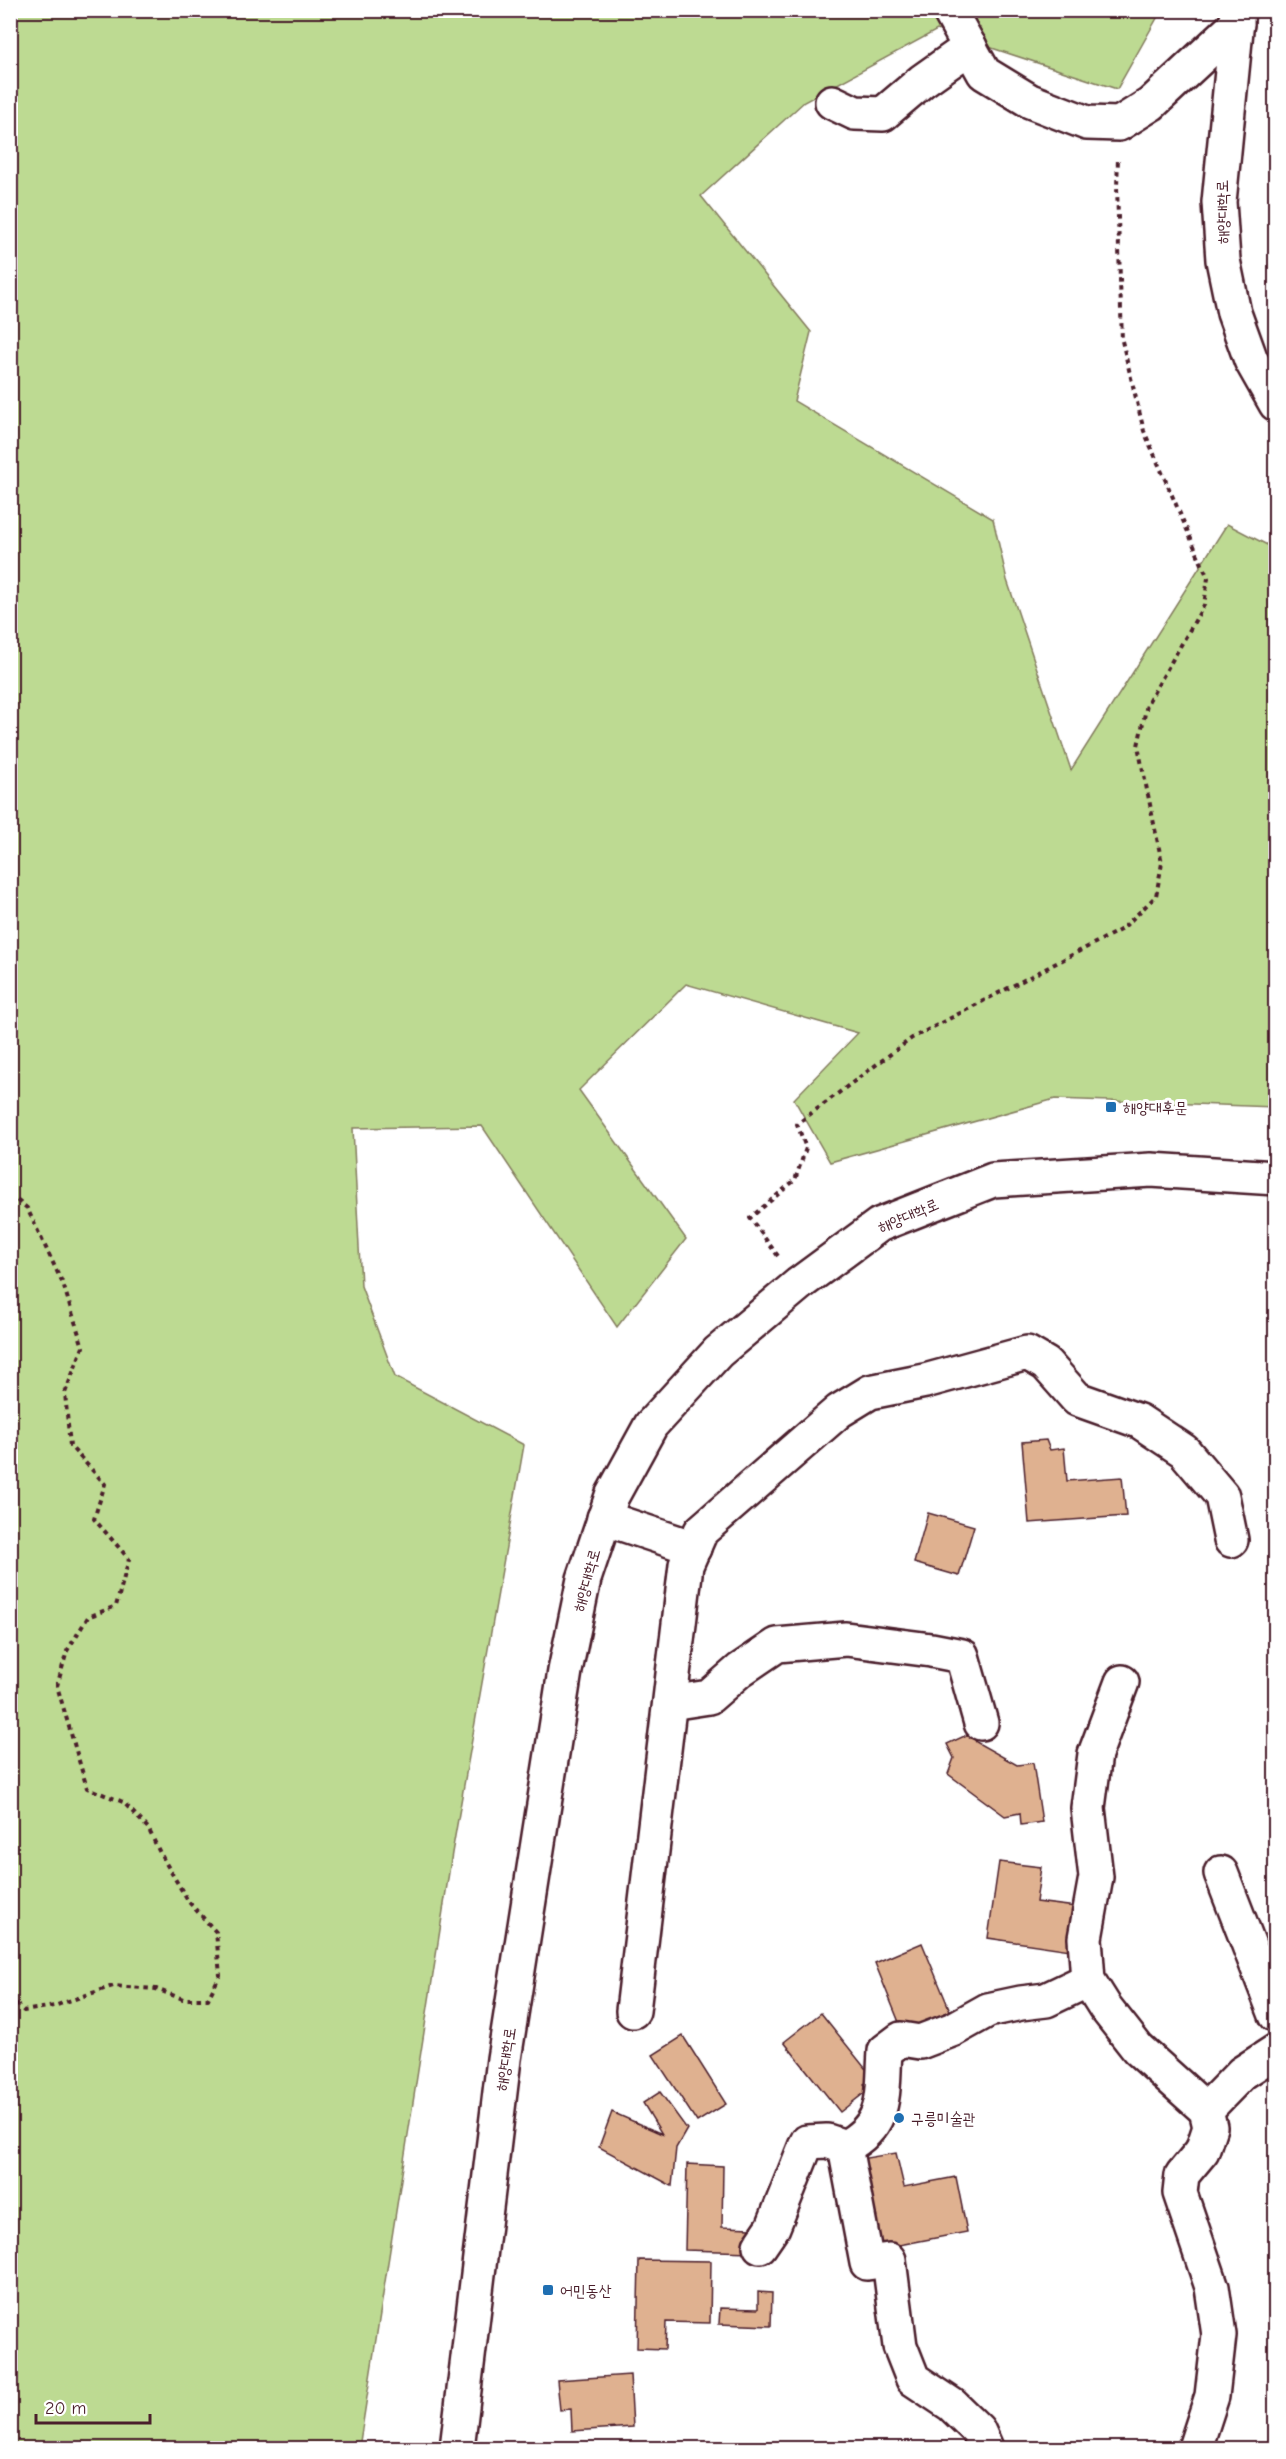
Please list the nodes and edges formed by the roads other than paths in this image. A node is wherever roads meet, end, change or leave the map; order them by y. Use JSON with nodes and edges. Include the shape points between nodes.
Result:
{"nodes":[{"id":1,"x":949,"y":10,"type":"edge"},
{"id":2,"x":1237,"y":17,"type":"edge"},
{"id":3,"x":970,"y":47,"type":"junction"},
{"id":4,"x":832,"y":102,"type":"dead end"},
{"id":5,"x":1275,"y":404,"type":"edge"},
{"id":6,"x":1275,"y":1178,"type":"edge"},
{"id":7,"x":604,"y":1518,"type":"junction"},
{"id":8,"x":1231,"y":1540,"type":"dead end"},
{"id":9,"x":694,"y":1548,"type":"junction"},
{"id":10,"x":1122,"y":1682,"type":"dead end"},
{"id":11,"x":670,"y":1703,"type":"junction"},
{"id":12,"x":981,"y":1723,"type":"dead end"},
{"id":13,"x":1221,"y":1872,"type":"dead end"},
{"id":14,"x":1088,"y":1980,"type":"junction"},
{"id":15,"x":633,"y":2011,"type":"dead end"},
{"id":16,"x":1275,"y":2015,"type":"edge"},
{"id":17,"x":1275,"y":2051,"type":"edge"},
{"id":18,"x":1206,"y":2110,"type":"junction"},
{"id":19,"x":845,"y":2147,"type":"junction"},
{"id":20,"x":760,"y":2247,"type":"dead end"},
{"id":21,"x":457,"y":2448,"type":"edge"},
{"id":22,"x":986,"y":2448,"type":"edge"},
{"id":23,"x":1196,"y":2448,"type":"edge"}],
"edges":[{"from":1,"to":3,"type":"street"},
{"from":2,"to":3,"type":"street","via":[[1152,104],[1119,124],[1087,123],[1030,101],[984,73]]},
{"from":2,"to":5,"type":"street","name":"해양대학로","via":[[1219,202],[1223,260],[1237,323],[1251,360]]},
{"from":3,"to":4,"type":"street","via":[[883,114],[855,112]]},
{"from":6,"to":7,"type":"street","name":"해양대학로","via":[[1151,1170],[993,1180],[879,1225],[799,1284],[718,1352],[651,1425]]},
{"from":7,"to":9,"type":"street"},
{"from":7,"to":21,"type":"street","name":"해양대학로","via":[[584,1579],[561,1694],[504,2059]]},
{"from":8,"to":9,"type":"street","via":[[1222,1496],[1184,1451],[1139,1421],[1077,1399],[1046,1364],[1027,1353],[870,1392],[839,1411],[701,1531]]},
{"from":9,"to":11,"type":"street","via":[[687,1565]]},
{"from":10,"to":14,"type":"street","via":[[1095,1754],[1089,1797],[1096,1877],[1085,1938]]},
{"from":11,"to":12,"type":"street","via":[[709,1697],[777,1645],[846,1639],[962,1656]]},
{"from":11,"to":15,"type":"street"},
{"from":13,"to":16,"type":"street"},
{"from":14,"to":18,"type":"street","via":[[1138,2049]]},
{"from":14,"to":19,"type":"street","via":[[1046,2000],[988,2010],[921,2042],[902,2039],[885,2051],[880,2114],[861,2139]]},
{"from":17,"to":18,"type":"street","via":[[1242,2073]]},
{"from":18,"to":23,"type":"street","via":[[1210,2127],[1202,2151],[1182,2175],[1180,2193],[1212,2287],[1220,2335],[1212,2396]]},
{"from":19,"to":20,"type":"street","via":[[827,2141],[807,2142],[773,2228]]},
{"from":19,"to":22,"type":"street","via":[[867,2263],[889,2260],[900,2346],[913,2379],[952,2405],[978,2430]]}]}
